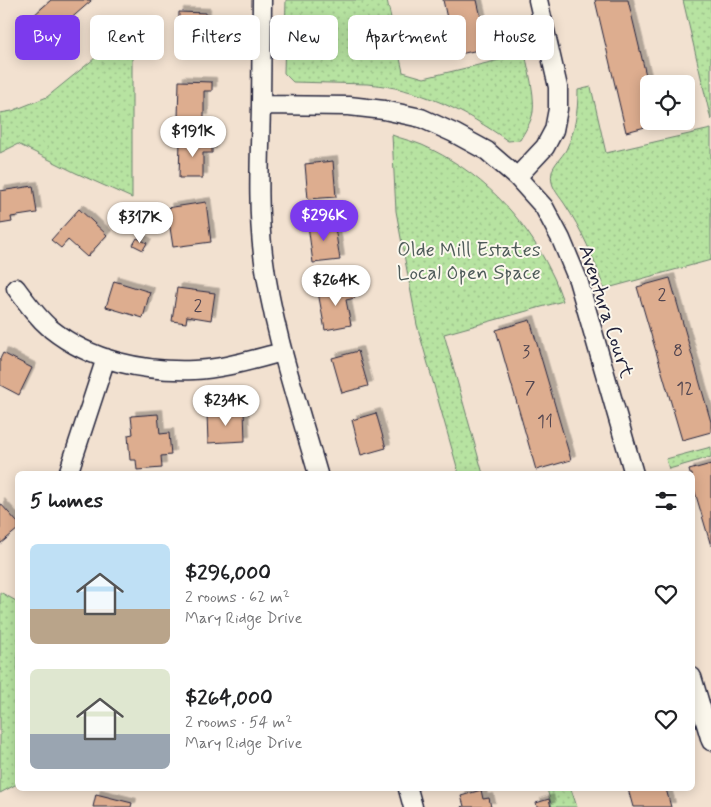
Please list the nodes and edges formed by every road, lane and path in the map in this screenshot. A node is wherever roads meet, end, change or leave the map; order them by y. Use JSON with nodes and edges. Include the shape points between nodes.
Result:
{"nodes":[{"id":1,"x":262,"y":0,"type":"edge"},
{"id":2,"x":538,"y":0,"type":"edge"},
{"id":3,"x":261,"y":105,"type":"junction"},
{"id":4,"x":517,"y":177,"type":"junction"},
{"id":5,"x":16,"y":288,"type":"dead end"},
{"id":6,"x":283,"y":352,"type":"junction"},
{"id":7,"x":106,"y":358,"type":"junction"},
{"id":8,"x":69,"y":471,"type":"edge"},
{"id":9,"x":317,"y":471,"type":"edge"},
{"id":10,"x":633,"y":471,"type":"edge"},
{"id":11,"x":695,"y":687,"type":"edge"},
{"id":12,"x":711,"y":741,"type":"edge"},
{"id":13,"x":409,"y":791,"type":"edge"},
{"id":14,"x":413,"y":807,"type":"edge"}],
"edges":[{"from":1,"to":3,"type":"street"},
{"from":2,"to":4,"type":"street","via":[[558,87],[558,109],[554,130],[545,147]]},
{"from":3,"to":4,"type":"street","name":"Aventura Court","via":[[349,106],[421,118],[487,151]]},
{"from":3,"to":6,"type":"street","via":[[259,174],[263,254]]},
{"from":4,"to":10,"type":"street","name":"Aventura Court","via":[[544,207],[578,280]]},
{"from":5,"to":7,"type":"street","via":[[51,328],[74,344]]},
{"from":6,"to":7,"type":"street","via":[[195,370],[135,367]]},
{"from":6,"to":9,"type":"street"},
{"from":7,"to":8,"type":"street"},
{"from":11,"to":12,"type":"street"},
{"from":13,"to":14,"type":"street"}]}
